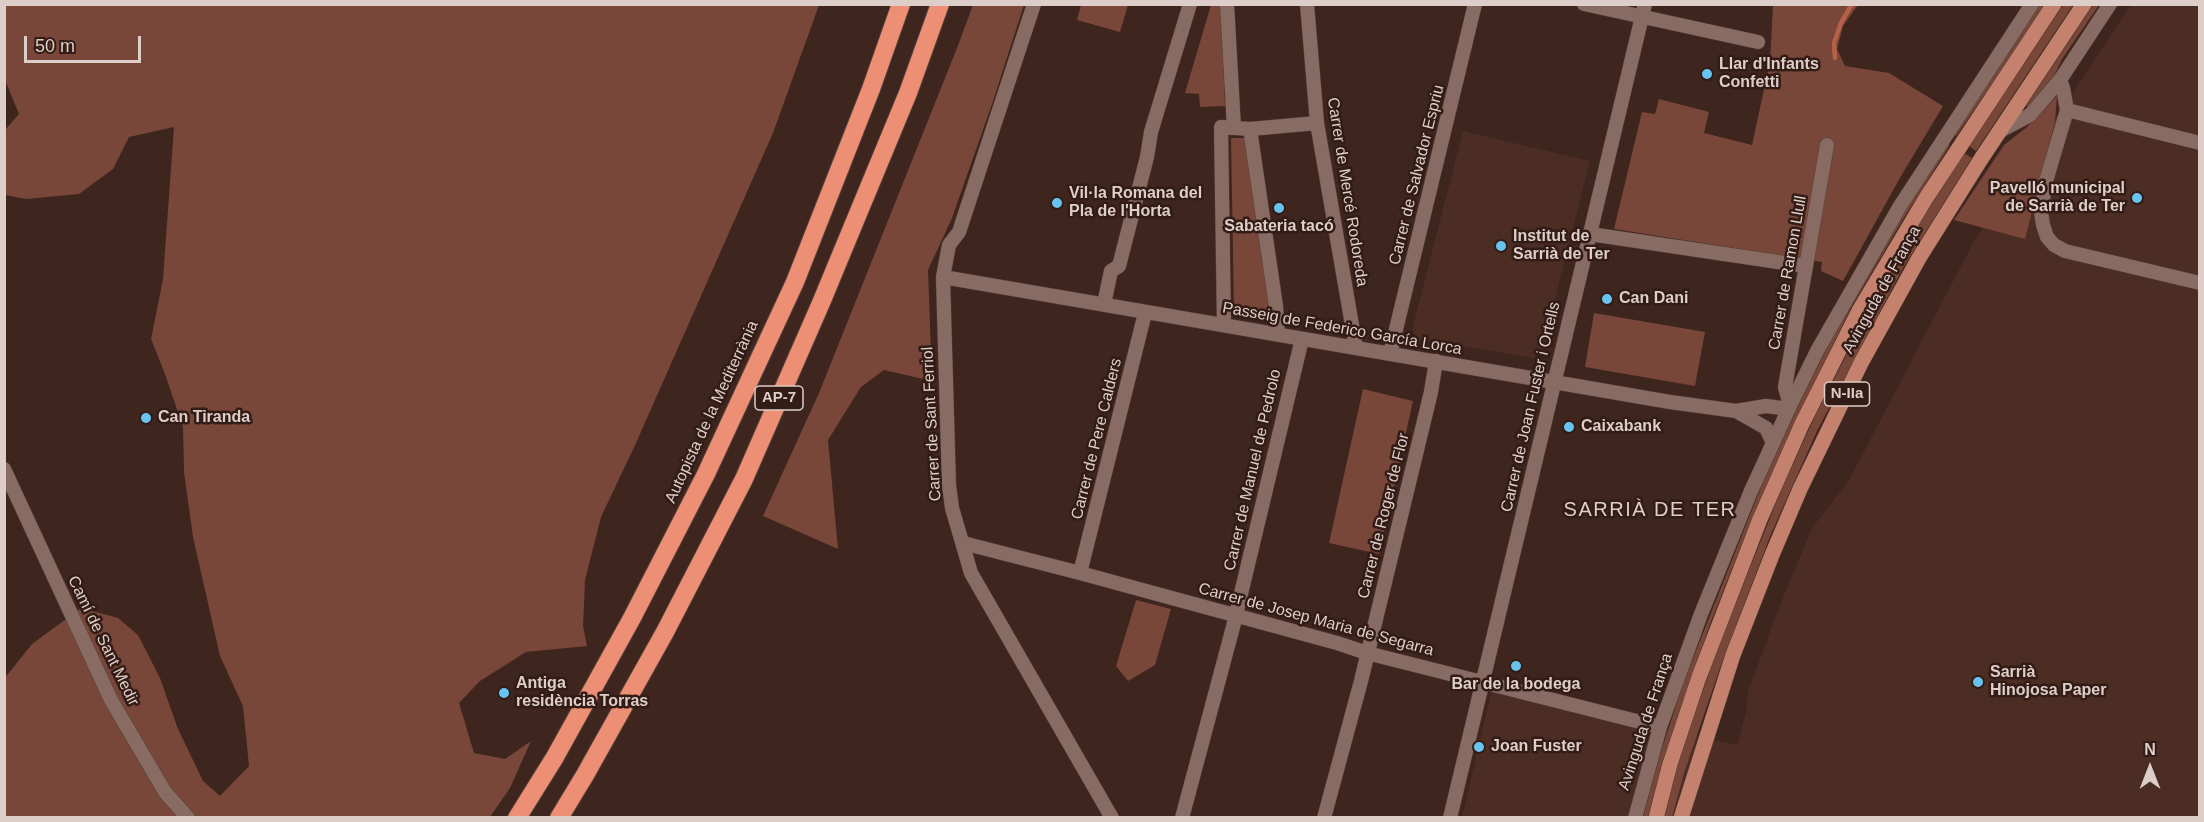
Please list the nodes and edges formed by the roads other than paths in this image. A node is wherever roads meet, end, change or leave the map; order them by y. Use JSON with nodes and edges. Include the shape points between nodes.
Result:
{"nodes":[{"id":1,"x":901,"y":4,"type":"edge"},
{"id":2,"x":940,"y":4,"type":"edge"},
{"id":3,"x":1034,"y":4,"type":"edge"},
{"id":4,"x":1190,"y":4,"type":"edge"},
{"id":5,"x":1227,"y":4,"type":"edge"},
{"id":6,"x":1308,"y":4,"type":"edge"},
{"id":7,"x":1475,"y":4,"type":"edge"},
{"id":8,"x":1584,"y":4,"type":"edge"},
{"id":9,"x":2032,"y":4,"type":"edge"},
{"id":10,"x":2054,"y":4,"type":"edge"},
{"id":11,"x":2084,"y":4,"type":"edge"},
{"id":12,"x":2110,"y":4,"type":"edge"},
{"id":13,"x":1643,"y":10,"type":"edge"},
{"id":14,"x":1758,"y":42,"type":"dead end"},
{"id":15,"x":2060,"y":80,"type":"junction"},
{"id":16,"x":2067,"y":110,"type":"junction"},
{"id":17,"x":1317,"y":123,"type":"junction"},
{"id":18,"x":1233,"y":128,"type":"junction"},
{"id":19,"x":1250,"y":129,"type":"junction"},
{"id":20,"x":2000,"y":131,"type":"junction"},
{"id":21,"x":2199,"y":143,"type":"edge"},
{"id":22,"x":1827,"y":145,"type":"dead end"},
{"id":23,"x":1590,"y":234,"type":"junction"},
{"id":24,"x":1805,"y":267,"type":"junction"},
{"id":25,"x":943,"y":277,"type":"junction"},
{"id":26,"x":2199,"y":283,"type":"edge"},
{"id":27,"x":1104,"y":304,"type":"junction"},
{"id":28,"x":1145,"y":313,"type":"junction"},
{"id":29,"x":1224,"y":325,"type":"junction"},
{"id":30,"x":1278,"y":335,"type":"junction"},
{"id":31,"x":1302,"y":339,"type":"junction"},
{"id":32,"x":1356,"y":348,"type":"junction"},
{"id":33,"x":1390,"y":354,"type":"junction"},
{"id":34,"x":1436,"y":361,"type":"junction"},
{"id":35,"x":1556,"y":381,"type":"junction"},
{"id":36,"x":1789,"y":407,"type":"junction"},
{"id":37,"x":1736,"y":411,"type":"junction"},
{"id":38,"x":1773,"y":443,"type":"junction"},
{"id":39,"x":4,"y":469,"type":"edge"},
{"id":40,"x":963,"y":543,"type":"junction"},
{"id":41,"x":1080,"y":573,"type":"junction"},
{"id":42,"x":1234,"y":616,"type":"junction"},
{"id":43,"x":1367,"y":653,"type":"junction"},
{"id":44,"x":1482,"y":682,"type":"junction"},
{"id":45,"x":1660,"y":727,"type":"junction"},
{"id":46,"x":188,"y":818,"type":"edge"},
{"id":47,"x":517,"y":818,"type":"edge"},
{"id":48,"x":559,"y":818,"type":"edge"},
{"id":49,"x":1112,"y":818,"type":"edge"},
{"id":50,"x":1182,"y":818,"type":"edge"},
{"id":51,"x":1324,"y":818,"type":"edge"},
{"id":52,"x":1450,"y":818,"type":"edge"},
{"id":53,"x":1635,"y":818,"type":"edge"},
{"id":54,"x":1656,"y":818,"type":"edge"},
{"id":55,"x":1681,"y":818,"type":"edge"}],
"edges":[{"from":1,"to":47,"type":"highway","name":"Autopista de la Mediterrània","number":"AP-7","via":[[795,282],[706,474],[632,618]]},
{"from":2,"to":48,"type":"highway","number":"AP-7","via":[[904,104],[744,479],[665,632]]},
{"from":3,"to":25,"type":"street","name":"Carrer de Sant Ferriol","via":[[959,232],[949,245]]},
{"from":4,"to":27,"type":"street","via":[[1151,132],[1119,266],[1112,271]]},
{"from":5,"to":18,"type":"street"},
{"from":6,"to":17,"type":"street","name":"Carrer de Mercé Rodoreda"},
{"from":7,"to":33,"type":"street","name":"Carrer de Salvador Espriu"},
{"from":8,"to":13,"type":"street"},
{"from":9,"to":36,"type":"street","name":"Avinguda de França","via":[[1900,206]]},
{"from":10,"to":54,"type":"main road","name":"Avinguda de França","number":"N-IIa","via":[[1926,198],[1860,309],[1802,424],[1760,519],[1699,677]]},
{"from":11,"to":20,"type":"main road","name":"Avinguda de França","number":"N-IIa"},
{"from":12,"to":15,"type":"street"},
{"from":13,"to":14,"type":"street"},
{"from":13,"to":23,"type":"street","name":"Carrer de Joan Fuster i Ortells"},
{"from":15,"to":16,"type":"street"},
{"from":15,"to":20,"type":"street","via":[[2030,115]]},
{"from":16,"to":21,"type":"street"},
{"from":16,"to":26,"type":"street","via":[[2041,212],[2047,237],[2065,251]]},
{"from":17,"to":19,"type":"street"},
{"from":17,"to":32,"type":"street","name":"Carrer de Mercé Rodoreda"},
{"from":18,"to":19,"type":"street"},
{"from":18,"to":29,"type":"street","via":[[1221,127]]},
{"from":19,"to":30,"type":"street"},
{"from":20,"to":55,"type":"main road","name":"Avinguda de França","number":"N-IIa","via":[[1919,258],[1861,363],[1800,489],[1733,655]]},
{"from":22,"to":24,"type":"street","name":"Carrer de Ramon Llull"},
{"from":23,"to":24,"type":"street"},
{"from":23,"to":35,"type":"street","name":"Carrer de Joan Fuster i Ortells"},
{"from":24,"to":36,"type":"street","name":"Carrer de Ramon Llull","via":[[1785,387]]},
{"from":25,"to":27,"type":"street","name":"Passeig de Federico García Lorca"},
{"from":25,"to":40,"type":"street","name":"Carrer de Sant Ferriol","via":[[949,485]]},
{"from":27,"to":28,"type":"street","name":"Passeig de Federico García Lorca"},
{"from":28,"to":29,"type":"street","name":"Passeig de Federico García Lorca"},
{"from":28,"to":41,"type":"street","name":"Carrer de Pere Calders"},
{"from":29,"to":30,"type":"street","name":"Passeig de Federico García Lorca"},
{"from":30,"to":31,"type":"street","name":"Passeig de Federico García Lorca"},
{"from":31,"to":32,"type":"street","name":"Passeig de Federico García Lorca"},
{"from":31,"to":42,"type":"street","name":"Carrer de Manuel de Pedrolo"},
{"from":32,"to":33,"type":"street","name":"Passeig de Federico García Lorca"},
{"from":33,"to":34,"type":"street","name":"Passeig de Federico García Lorca"},
{"from":34,"to":35,"type":"street","name":"Passeig de Federico García Lorca"},
{"from":34,"to":43,"type":"street","name":"Carrer de Roger de Flor"},
{"from":35,"to":37,"type":"street","name":"Passeig de Federico García Lorca"},
{"from":35,"to":44,"type":"street","name":"Carrer de Joan Fuster i Ortells"},
{"from":36,"to":37,"type":"street","name":"Passeig de Federico García Lorca"},
{"from":36,"to":38,"type":"street","name":"Avinguda de França"},
{"from":37,"to":38,"type":"street","name":"Passeig de Federico García Lorca","via":[[1766,428]]},
{"from":38,"to":45,"type":"street","name":"Avinguda de França","via":[[1701,614]]},
{"from":39,"to":46,"type":"street","name":"Camí de Sant Medir","via":[[111,700],[165,792]]},
{"from":40,"to":41,"type":"street","name":"Carrer de Josep Maria de Segarra"},
{"from":40,"to":49,"type":"street","name":"Carrer de Sant Ferriol","via":[[971,573]]},
{"from":41,"to":42,"type":"street","name":"Carrer de Josep Maria de Segarra"},
{"from":42,"to":43,"type":"street","name":"Carrer de Josep Maria de Segarra"},
{"from":42,"to":50,"type":"street","name":"Carrer de Manuel de Pedrolo"},
{"from":43,"to":44,"type":"street","name":"Carrer de Josep Maria de Segarra"},
{"from":43,"to":51,"type":"street","name":"Carrer de Roger de Flor"},
{"from":44,"to":45,"type":"street","name":"Carrer de Josep Maria de Segarra"},
{"from":44,"to":52,"type":"street","name":"Carrer de Joan Fuster i Ortells"},
{"from":45,"to":53,"type":"street","name":"Avinguda de França"}]}
